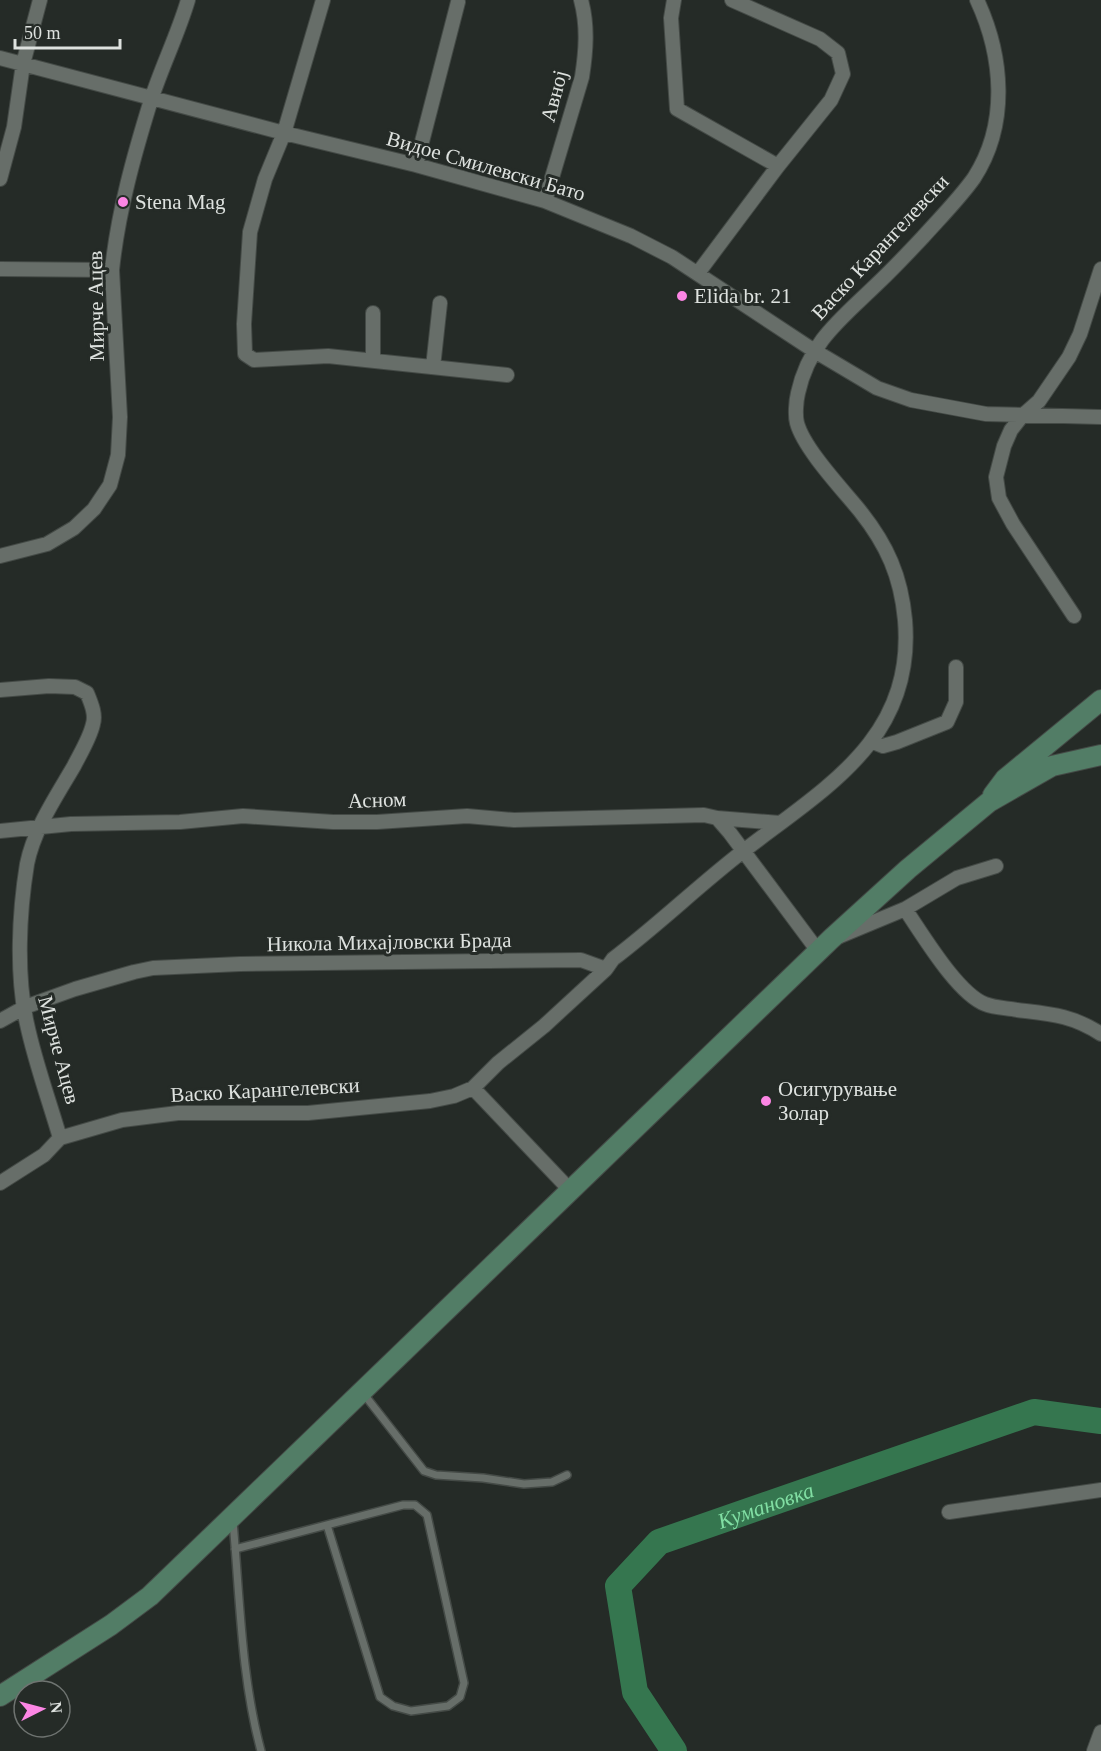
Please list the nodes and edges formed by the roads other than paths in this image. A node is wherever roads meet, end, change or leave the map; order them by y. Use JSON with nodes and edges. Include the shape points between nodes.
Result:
{"nodes":[{"id":1,"x":40,"y":0,"type":"edge"},
{"id":2,"x":188,"y":0,"type":"edge"},
{"id":3,"x":323,"y":0,"type":"edge"},
{"id":4,"x":581,"y":0,"type":"edge"},
{"id":5,"x":674,"y":0,"type":"edge"},
{"id":6,"x":732,"y":0,"type":"edge"},
{"id":7,"x":977,"y":0,"type":"edge"},
{"id":8,"x":458,"y":2,"type":"dead end"},
{"id":9,"x":0,"y":58,"type":"edge"},
{"id":10,"x":23,"y":64,"type":"junction"},
{"id":11,"x":152,"y":99,"type":"junction"},
{"id":12,"x":284,"y":133,"type":"junction"},
{"id":13,"x":416,"y":165,"type":"junction"},
{"id":14,"x":778,"y":166,"type":"junction"},
{"id":15,"x":0,"y":179,"type":"edge"},
{"id":16,"x":545,"y":201,"type":"junction"},
{"id":17,"x":0,"y":269,"type":"edge"},
{"id":18,"x":1101,"y":269,"type":"edge"},
{"id":19,"x":112,"y":270,"type":"junction"},
{"id":20,"x":698,"y":273,"type":"junction"},
{"id":21,"x":440,"y":303,"type":"dead end"},
{"id":22,"x":373,"y":313,"type":"dead end"},
{"id":23,"x":813,"y":350,"type":"junction"},
{"id":24,"x":372,"y":360,"type":"junction"},
{"id":25,"x":433,"y":367,"type":"junction"},
{"id":26,"x":507,"y":375,"type":"dead end"},
{"id":27,"x":1022,"y":416,"type":"junction"},
{"id":28,"x":1101,"y":417,"type":"edge"},
{"id":29,"x":0,"y":556,"type":"edge"},
{"id":30,"x":1074,"y":616,"type":"dead end"},
{"id":31,"x":956,"y":668,"type":"dead end"},
{"id":32,"x":0,"y":690,"type":"edge"},
{"id":33,"x":1101,"y":700,"type":"edge"},
{"id":34,"x":873,"y":741,"type":"junction"},
{"id":35,"x":1101,"y":755,"type":"edge"},
{"id":36,"x":989,"y":802,"type":"junction"},
{"id":37,"x":717,"y":818,"type":"junction"},
{"id":38,"x":780,"y":823,"type":"junction"},
{"id":39,"x":39,"y":827,"type":"junction"},
{"id":40,"x":0,"y":831,"type":"edge"},
{"id":41,"x":742,"y":851,"type":"junction"},
{"id":42,"x":996,"y":866,"type":"dead end"},
{"id":43,"x":905,"y":909,"type":"junction"},
{"id":44,"x":824,"y":945,"type":"junction"},
{"id":45,"x":606,"y":969,"type":"junction"},
{"id":46,"x":25,"y":1007,"type":"junction"},
{"id":47,"x":0,"y":1021,"type":"edge"},
{"id":48,"x":1101,"y":1034,"type":"edge"},
{"id":49,"x":473,"y":1088,"type":"junction"},
{"id":50,"x":60,"y":1138,"type":"junction"},
{"id":51,"x":0,"y":1183,"type":"edge"},
{"id":52,"x":570,"y":1190,"type":"junction"},
{"id":53,"x":362,"y":1391,"type":"junction"},
{"id":54,"x":567,"y":1475,"type":"dead end"},
{"id":55,"x":1101,"y":1490,"type":"edge"},
{"id":56,"x":949,"y":1512,"type":"dead end"},
{"id":57,"x":233,"y":1516,"type":"junction"},
{"id":58,"x":327,"y":1524,"type":"junction"},
{"id":59,"x":236,"y":1549,"type":"junction"},
{"id":60,"x":0,"y":1696,"type":"edge"},
{"id":61,"x":1101,"y":1732,"type":"edge"},
{"id":62,"x":261,"y":1751,"type":"edge"},
{"id":63,"x":1094,"y":1751,"type":"edge"}],
"edges":[{"from":1,"to":10,"type":"street"},
{"from":2,"to":11,"type":"street","name":"Мирче Ацев"},
{"from":3,"to":12,"type":"street"},
{"from":4,"to":16,"type":"street","name":"Авној","via":[[586,21],[582,77]]},
{"from":5,"to":14,"type":"street","via":[[671,18],[678,109]]},
{"from":6,"to":14,"type":"street","via":[[820,39],[838,53],[843,74],[831,100]]},
{"from":7,"to":23,"type":"street","name":"Васко Карангелевски","via":[[992,37],[999,77],[997,117],[975,176],[956,201]]},
{"from":8,"to":13,"type":"street"},
{"from":9,"to":10,"type":"street","name":"Видое Смилевски Бато"},
{"from":10,"to":11,"type":"street","name":"Видое Смилевски Бато"},
{"from":10,"to":15,"type":"street","via":[[14,127]]},
{"from":11,"to":12,"type":"street","name":"Видое Смилевски Бато"},
{"from":11,"to":19,"type":"street","name":"Мирче Ацев","via":[[126,189]]},
{"from":12,"to":13,"type":"street","name":"Видое Смилевски Бато"},
{"from":12,"to":24,"type":"street","via":[[265,179],[250,232],[245,354],[254,360],[328,356]]},
{"from":13,"to":16,"type":"street","name":"Видое Смилевски Бато"},
{"from":14,"to":20,"type":"street"},
{"from":16,"to":20,"type":"street","name":"Видое Смилевски Бато","via":[[631,236]]},
{"from":17,"to":19,"type":"street"},
{"from":18,"to":27,"type":"street","via":[[1070,357],[1039,401]]},
{"from":19,"to":29,"type":"street","name":"Мирче Ацев","via":[[120,417],[118,455],[110,484],[94,509],[74,528],[47,544]]},
{"from":20,"to":23,"type":"street","name":"Видое Смилевски Бато"},
{"from":21,"to":25,"type":"street"},
{"from":22,"to":24,"type":"street"},
{"from":23,"to":27,"type":"street","name":"Видое Смилевски Бато","via":[[877,388],[911,400],[986,414]]},
{"from":23,"to":34,"type":"street","via":[[797,395],[797,423],[808,444],[888,551],[904,611],[904,672],[886,720]]},
{"from":24,"to":25,"type":"street"},
{"from":25,"to":26,"type":"street"},
{"from":27,"to":28,"type":"street","name":"Видое Смилевски Бато"},
{"from":27,"to":30,"type":"street","via":[[1011,430],[1001,457],[996,477],[999,498]]},
{"from":31,"to":34,"type":"street","via":[[956,702],[947,722],[883,746]]},
{"from":32,"to":39,"type":"street","name":"Мирче Ацев","via":[[75,687],[87,693],[93,710],[93,724],[84,746]]},
{"from":33,"to":36,"type":"main road","via":[[1005,778]]},
{"from":34,"to":38,"type":"street","via":[[823,791]]},
{"from":35,"to":36,"type":"main road","via":[[1052,766]]},
{"from":36,"to":44,"type":"main road"},
{"from":37,"to":38,"type":"street","name":"Асном"},
{"from":37,"to":39,"type":"street","name":"Асном","via":[[704,815],[514,820],[467,816],[333,822],[243,816]]},
{"from":37,"to":41,"type":"street"},
{"from":38,"to":41,"type":"street"},
{"from":39,"to":40,"type":"street"},
{"from":39,"to":46,"type":"street","name":"Мирче Ацев","via":[[23,897]]},
{"from":41,"to":44,"type":"street"},
{"from":41,"to":45,"type":"street","via":[[613,958]]},
{"from":42,"to":43,"type":"street","via":[[957,878]]},
{"from":43,"to":44,"type":"street"},
{"from":43,"to":48,"type":"street","via":[[970,995],[986,1004],[1063,1016]]},
{"from":44,"to":52,"type":"main road"},
{"from":45,"to":46,"type":"street","name":"Никола Михајловски Брада","via":[[581,960],[153,968]]},
{"from":45,"to":49,"type":"street","name":"Васко Карангелевски"},
{"from":46,"to":47,"type":"street","name":"Никола Михајловски Брада"},
{"from":46,"to":50,"type":"street","name":"Мирче Ацев"},
{"from":49,"to":50,"type":"street","name":"Васко Карангелевски","via":[[430,1101],[308,1113],[178,1113],[122,1120]]},
{"from":49,"to":52,"type":"street"},
{"from":50,"to":51,"type":"street","name":"Мирче Ацев","via":[[44,1155]]},
{"from":52,"to":53,"type":"main road"},
{"from":53,"to":54,"type":"lane","via":[[424,1471],[524,1484],[552,1482]]},
{"from":53,"to":57,"type":"main road"},
{"from":55,"to":56,"type":"street"},
{"from":57,"to":59,"type":"lane"},
{"from":57,"to":60,"type":"main road","via":[[150,1596]]},
{"from":58,"to":58,"type":"lane","via":[[404,1505],[415,1505],[427,1515],[464,1683],[460,1697],[448,1706],[411,1711],[380,1697]]},
{"from":58,"to":59,"type":"lane"},
{"from":59,"to":62,"type":"lane","via":[[252,1716]]},
{"from":61,"to":63,"type":"street"}]}
